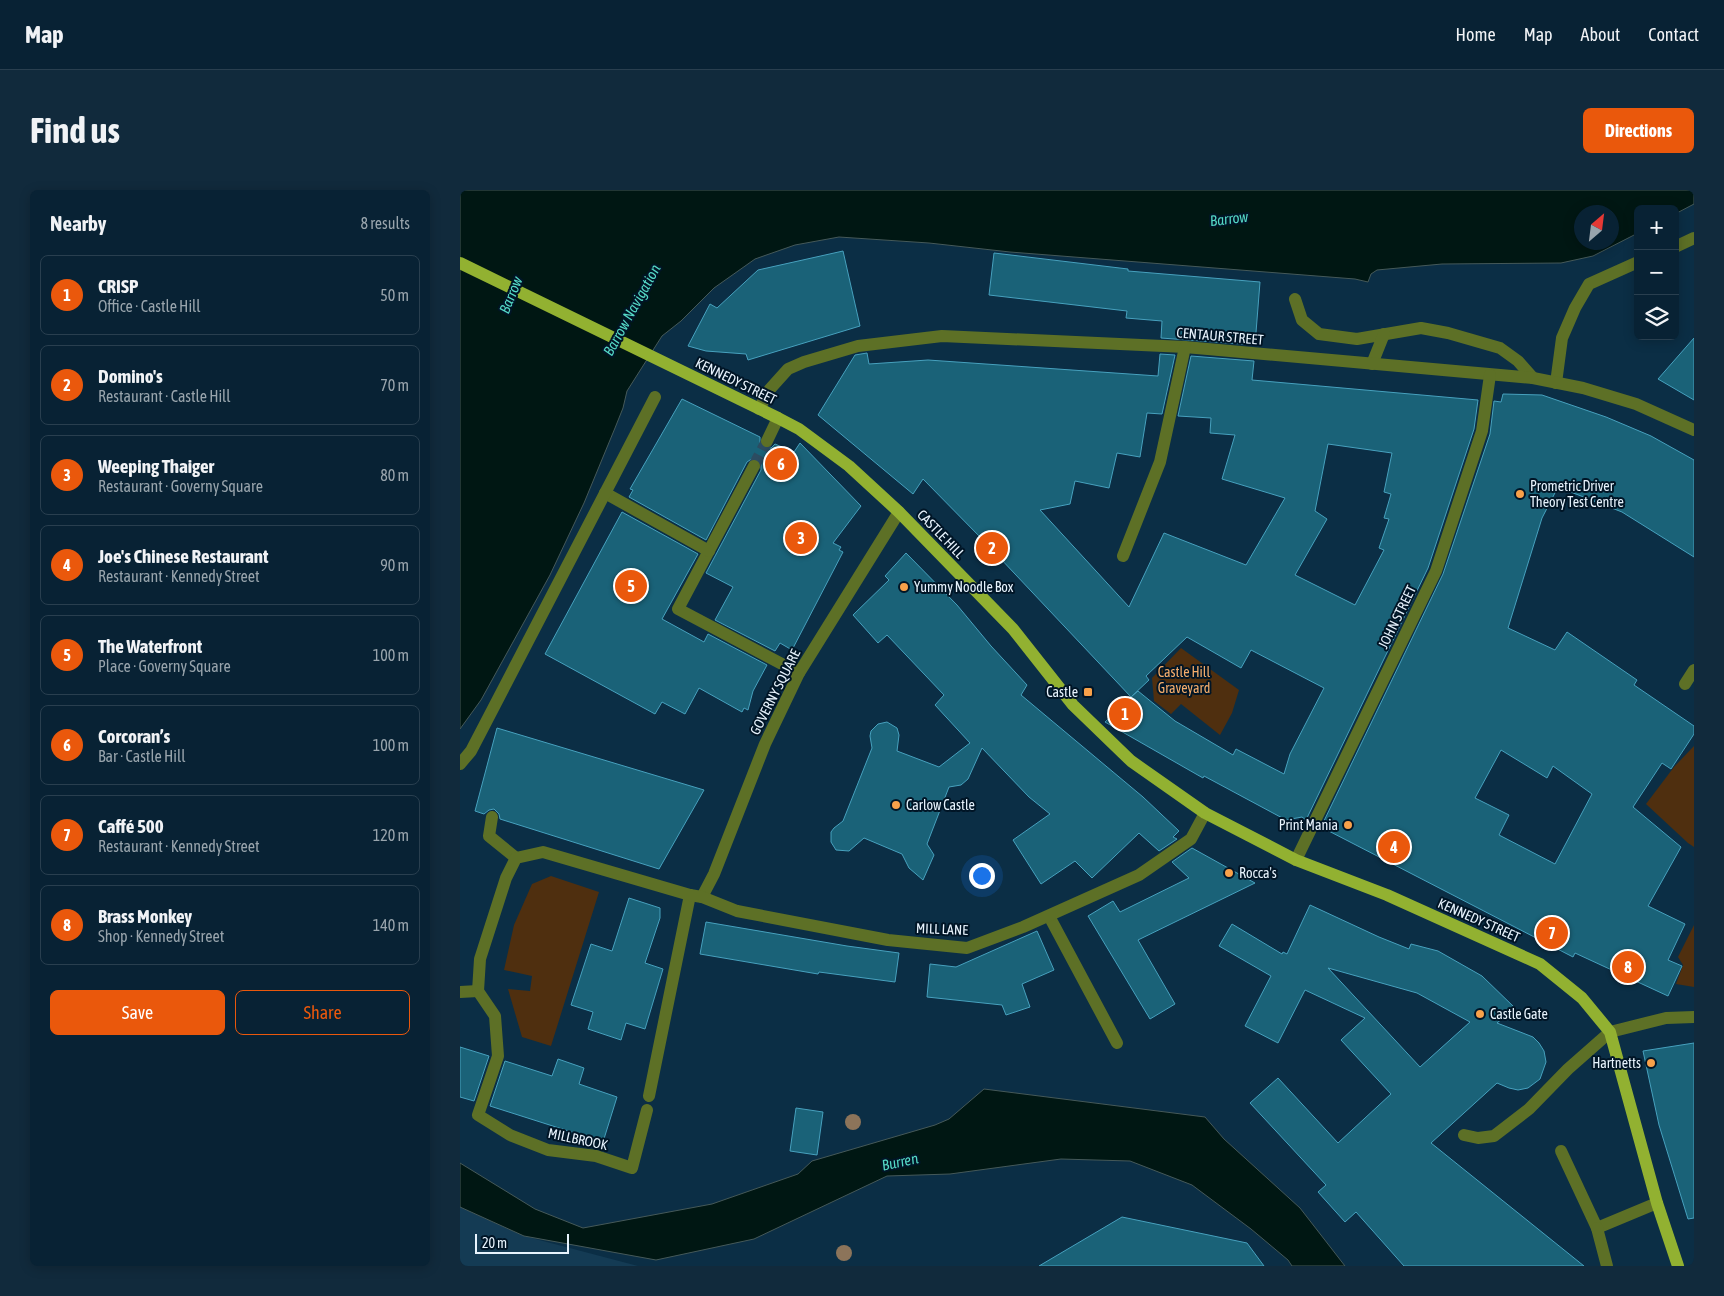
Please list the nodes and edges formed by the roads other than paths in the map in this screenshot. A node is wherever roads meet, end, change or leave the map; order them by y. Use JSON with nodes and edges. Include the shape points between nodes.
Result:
{"nodes":[{"id":1,"x":1694,"y":238,"type":"edge"},
{"id":2,"x":1679,"y":245,"type":"edge"},
{"id":3,"x":460,"y":263,"type":"edge"},
{"id":4,"x":1634,"y":264,"type":"edge"},
{"id":5,"x":1295,"y":298,"type":"dead end"},
{"id":6,"x":1384,"y":334,"type":"junction"},
{"id":7,"x":1185,"y":347,"type":"junction"},
{"id":8,"x":1372,"y":364,"type":"junction"},
{"id":9,"x":1490,"y":375,"type":"junction"},
{"id":10,"x":1534,"y":378,"type":"junction"},
{"id":11,"x":1556,"y":383,"type":"junction"},
{"id":12,"x":654,"y":397,"type":"dead end"},
{"id":13,"x":759,"y":409,"type":"junction"},
{"id":14,"x":778,"y":418,"type":"junction"},
{"id":15,"x":799,"y":429,"type":"joint"},
{"id":16,"x":1694,"y":430,"type":"edge"},
{"id":17,"x":767,"y":441,"type":"tunnel mouth"},
{"id":18,"x":754,"y":466,"type":"tunnel mouth"},
{"id":19,"x":605,"y":493,"type":"junction"},
{"id":20,"x":899,"y":512,"type":"junction"},
{"id":21,"x":709,"y":550,"type":"junction"},
{"id":22,"x":1123,"y":556,"type":"dead end"},
{"id":23,"x":1694,"y":670,"type":"edge"},
{"id":24,"x":799,"y":673,"type":"junction"},
{"id":25,"x":1685,"y":684,"type":"dead end"},
{"id":26,"x":1132,"y":761,"type":"joint"},
{"id":27,"x":460,"y":764,"type":"edge"},
{"id":28,"x":1205,"y":813,"type":"junction"},
{"id":29,"x":492,"y":817,"type":"dead end"},
{"id":30,"x":516,"y":858,"type":"junction"},
{"id":31,"x":1296,"y":860,"type":"junction"},
{"id":32,"x":696,"y":896,"type":"junction"},
{"id":33,"x":1049,"y":916,"type":"junction"},
{"id":34,"x":478,"y":991,"type":"junction"},
{"id":35,"x":460,"y":992,"type":"edge"},
{"id":36,"x":1694,"y":1017,"type":"edge"},
{"id":37,"x":1610,"y":1032,"type":"junction"},
{"id":38,"x":1117,"y":1043,"type":"dead end"},
{"id":39,"x":649,"y":1096,"type":"dead end"},
{"id":40,"x":647,"y":1110,"type":"dead end"},
{"id":41,"x":1464,"y":1135,"type":"dead end"},
{"id":42,"x":1561,"y":1151,"type":"dead end"},
{"id":43,"x":1657,"y":1203,"type":"junction"},
{"id":44,"x":1597,"y":1228,"type":"junction"},
{"id":45,"x":1607,"y":1266,"type":"edge"},
{"id":46,"x":1678,"y":1266,"type":"edge"}],
"edges":[{"from":1,"to":2,"type":"street"},
{"from":3,"to":13,"type":"main road","name":"KENNEDY STREET"},
{"from":4,"to":11,"type":"street","via":[[1589,284],[1562,338]]},
{"from":5,"to":6,"type":"street","via":[[1302,320],[1319,334],[1357,339]]},
{"from":6,"to":8,"type":"street"},
{"from":6,"to":10,"type":"street","via":[[1421,328],[1475,340],[1500,348]]},
{"from":7,"to":8,"type":"street","name":"CENTAUR STREET"},
{"from":7,"to":13,"type":"street","name":"CENTAUR STREET","via":[[942,336],[858,346],[788,369]]},
{"from":7,"to":22,"type":"street","via":[[1160,462]]},
{"from":8,"to":9,"type":"street","name":"CENTAUR STREET"},
{"from":9,"to":10,"type":"street","name":"CENTAUR STREET"},
{"from":9,"to":31,"type":"street","name":"JOHN STREET","via":[[1482,431],[1436,571]]},
{"from":10,"to":11,"type":"street","name":"CENTAUR STREET"},
{"from":11,"to":16,"type":"street","name":"CENTAUR STREET","via":[[1636,404]]},
{"from":12,"to":19,"type":"street"},
{"from":13,"to":14,"type":"main road","name":"KENNEDY STREET"},
{"from":14,"to":15,"type":"main road","name":"KENNEDY STREET"},
{"from":14,"to":17,"type":"street"},
{"from":15,"to":20,"type":"main road","name":"CASTLE HILL","via":[[849,466]]},
{"from":18,"to":21,"type":"street"},
{"from":19,"to":21,"type":"street"},
{"from":19,"to":27,"type":"street","via":[[471,751]]},
{"from":20,"to":24,"type":"street","name":"GOVERNY SQUARE"},
{"from":20,"to":26,"type":"main road","name":"CASTLE HILL","via":[[1013,629],[1074,705]]},
{"from":21,"to":24,"type":"street","via":[[678,609]]},
{"from":23,"to":25,"type":"street"},
{"from":24,"to":32,"type":"street","name":"GOVERNY SQUARE","via":[[765,744],[714,874]]},
{"from":26,"to":28,"type":"main road","name":"KENNEDY STREET"},
{"from":28,"to":31,"type":"main road","name":"KENNEDY STREET"},
{"from":28,"to":33,"type":"street","name":"MILL LANE","via":[[1191,839],[1139,876]]},
{"from":29,"to":30,"type":"street","via":[[489,836]]},
{"from":30,"to":32,"type":"street","name":"MILL LANE","via":[[542,852]]},
{"from":30,"to":34,"type":"street","via":[[506,878],[480,960]]},
{"from":31,"to":37,"type":"main road","name":"KENNEDY STREET","via":[[1388,895],[1540,964],[1582,998]]},
{"from":32,"to":33,"type":"street","name":"MILL LANE","via":[[736,911],[888,940],[967,948]]},
{"from":32,"to":39,"type":"street","name":"GOVERNY SQUARE"},
{"from":33,"to":38,"type":"street"},
{"from":34,"to":35,"type":"street"},
{"from":34,"to":40,"type":"street","name":"MILLBROOK","via":[[495,1016],[498,1056],[478,1115],[510,1136],[548,1150],[596,1156],[632,1168]]},
{"from":36,"to":37,"type":"street","via":[[1666,1018]]},
{"from":37,"to":41,"type":"street","via":[[1529,1109],[1494,1136],[1478,1138]]},
{"from":37,"to":43,"type":"main road","name":"KENNEDY STREET"},
{"from":42,"to":44,"type":"street"},
{"from":43,"to":44,"type":"street"},
{"from":43,"to":46,"type":"main road","name":"KENNEDY STREET"},
{"from":44,"to":45,"type":"street"}]}
